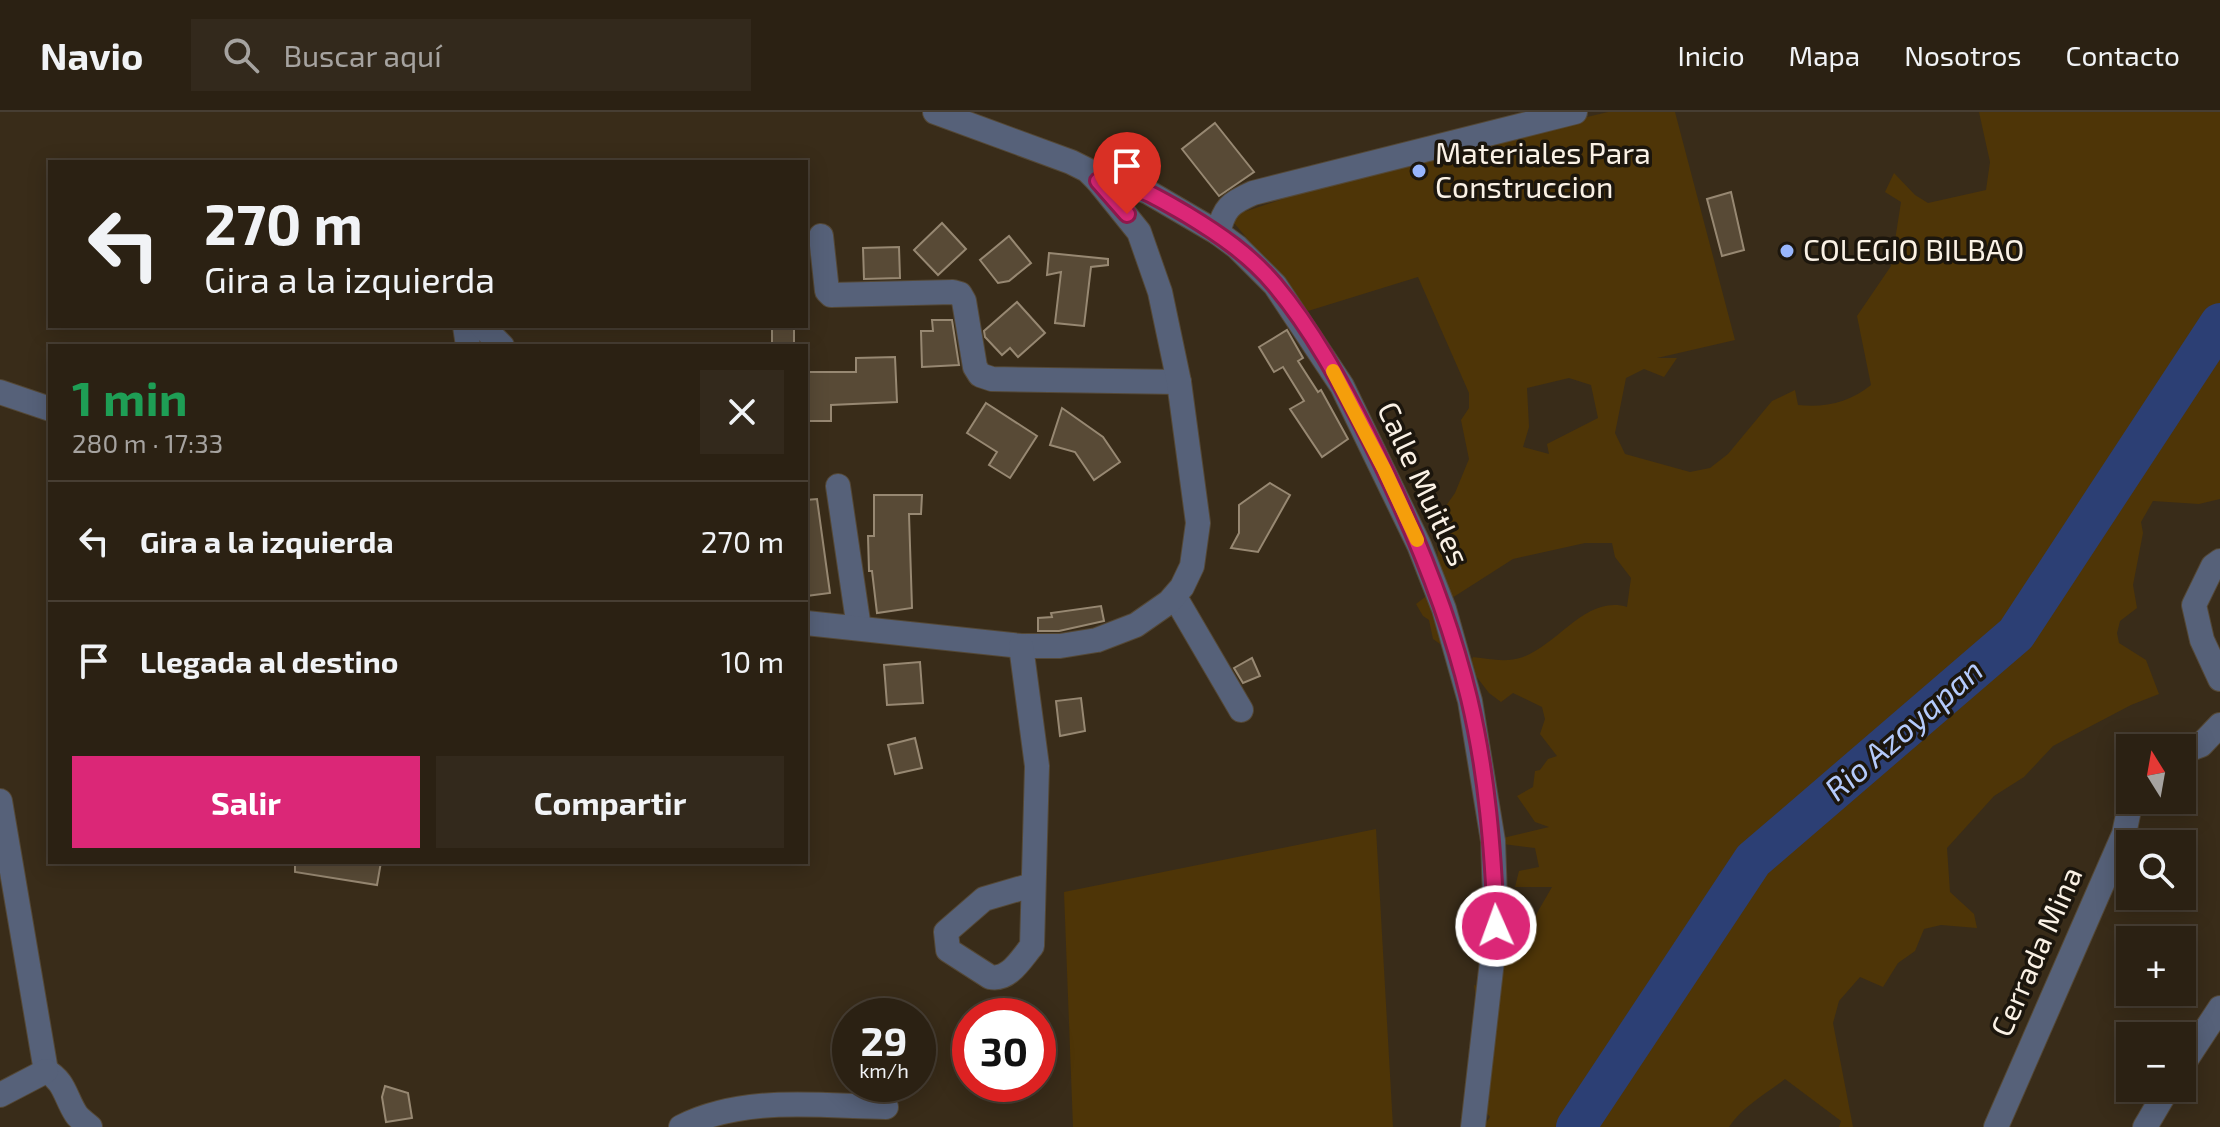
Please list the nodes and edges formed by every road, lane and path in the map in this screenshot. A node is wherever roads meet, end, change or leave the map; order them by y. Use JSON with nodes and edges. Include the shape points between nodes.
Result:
{"nodes":[{"id":1,"x":935,"y":112,"type":"edge"},
{"id":2,"x":1575,"y":112,"type":"edge"},
{"id":3,"x":1098,"y":181,"type":"junction"},
{"id":4,"x":1218,"y":233,"type":"junction"},
{"id":5,"x":821,"y":236,"type":"dead end"},
{"id":6,"x":484,"y":328,"type":"edge"},
{"id":7,"x":500,"y":344,"type":"edge"},
{"id":8,"x":1179,"y":382,"type":"junction"},
{"id":9,"x":0,"y":392,"type":"edge"},
{"id":10,"x":48,"y":408,"type":"edge"},
{"id":11,"x":838,"y":486,"type":"dead end"},
{"id":12,"x":2220,"y":561,"type":"edge"},
{"id":13,"x":1175,"y":597,"type":"junction"},
{"id":14,"x":808,"y":623,"type":"edge"},
{"id":15,"x":859,"y":628,"type":"junction"},
{"id":16,"x":1021,"y":646,"type":"junction"},
{"id":17,"x":2220,"y":679,"type":"edge"},
{"id":18,"x":1241,"y":710,"type":"dead end"},
{"id":19,"x":2220,"y":725,"type":"edge"},
{"id":20,"x":2196,"y":747,"type":"edge"},
{"id":21,"x":0,"y":801,"type":"edge"},
{"id":22,"x":2128,"y":814,"type":"edge"},
{"id":23,"x":1032,"y":885,"type":"dead end"},
{"id":24,"x":2220,"y":1008,"type":"edge"},
{"id":25,"x":2196,"y":1045,"type":"edge"},
{"id":26,"x":46,"y":1071,"type":"junction"},
{"id":27,"x":0,"y":1095,"type":"edge"},
{"id":28,"x":2160,"y":1102,"type":"edge"},
{"id":29,"x":886,"y":1107,"type":"dead end"},
{"id":30,"x":720,"y":1120,"type":"edge"},
{"id":31,"x":90,"y":1127,"type":"edge"},
{"id":32,"x":681,"y":1127,"type":"edge"},
{"id":33,"x":1473,"y":1127,"type":"edge"},
{"id":34,"x":1996,"y":1127,"type":"edge"},
{"id":35,"x":2145,"y":1127,"type":"edge"}],
"edges":[{"from":1,"to":3,"type":"street","via":[[1071,162]]},
{"from":2,"to":4,"type":"street","via":[[1253,193],[1223,213]]},
{"from":3,"to":4,"type":"street","name":"Calle Muitles","via":[[1122,182],[1148,192]]},
{"from":3,"to":8,"type":"street","via":[[1145,242]]},
{"from":4,"to":33,"type":"street","name":"Calle Muitles","via":[[1275,285],[1342,386],[1419,545],[1458,654],[1493,841],[1496,926]]},
{"from":5,"to":8,"type":"street","via":[[831,295],[960,294],[980,375]]},
{"from":6,"to":7,"type":"street"},
{"from":8,"to":13,"type":"street","via":[[1198,523],[1192,566]]},
{"from":9,"to":10,"type":"street"},
{"from":11,"to":15,"type":"street"},
{"from":12,"to":17,"type":"street","via":[[2194,605],[2202,640]]},
{"from":13,"to":16,"type":"street","via":[[1136,625],[1097,640]]},
{"from":13,"to":18,"type":"street"},
{"from":14,"to":15,"type":"street"},
{"from":15,"to":16,"type":"street"},
{"from":16,"to":23,"type":"street","via":[[1037,766]]},
{"from":19,"to":20,"type":"street"},
{"from":21,"to":26,"type":"street"},
{"from":22,"to":34,"type":"street","name":"Cerrada Mina"},
{"from":24,"to":25,"type":"street"},
{"from":26,"to":27,"type":"street"},
{"from":26,"to":31,"type":"street","via":[[57,1077],[76,1114]]},
{"from":28,"to":35,"type":"street"},
{"from":29,"to":30,"type":"street","via":[[750,1106]]},
{"from":30,"to":32,"type":"street","via":[[705,1115]]}]}
